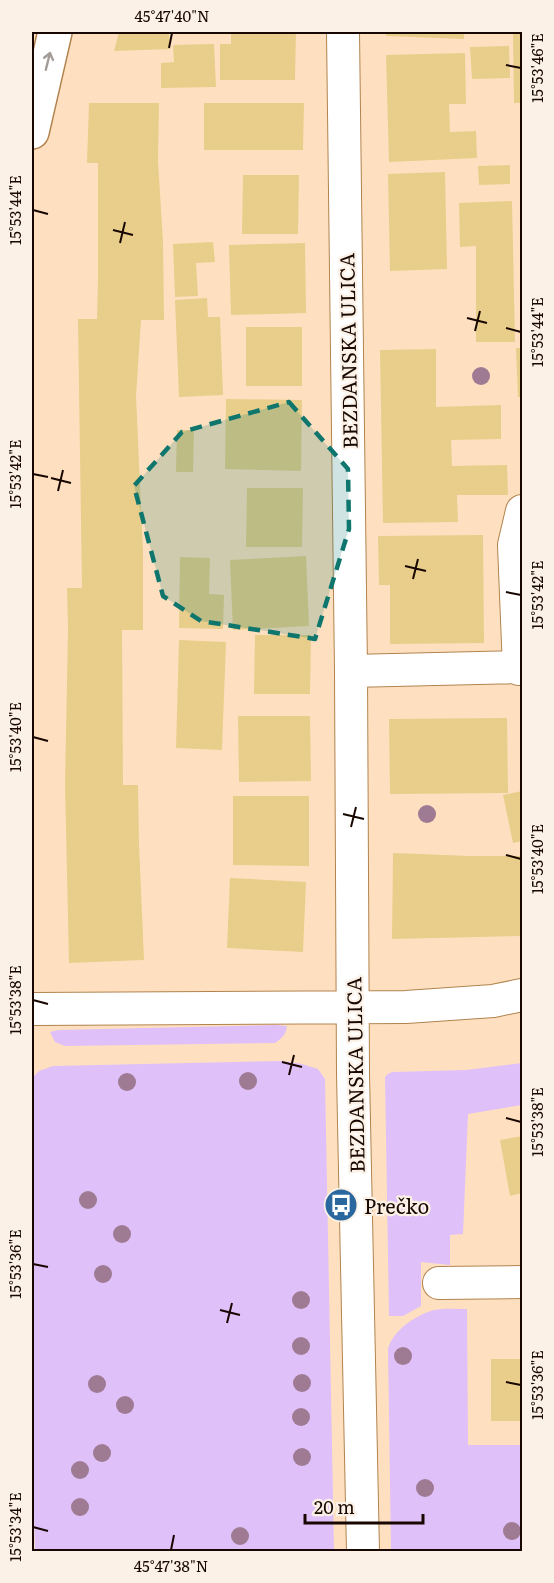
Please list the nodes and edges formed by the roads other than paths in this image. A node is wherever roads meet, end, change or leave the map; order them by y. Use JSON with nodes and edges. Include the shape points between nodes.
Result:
{"nodes":[{"id":1,"x":55,"y":32,"type":"edge"},
{"id":2,"x":344,"y":32,"type":"edge"},
{"id":3,"x":32,"y":132,"type":"edge"},
{"id":4,"x":522,"y":511,"type":"edge"},
{"id":5,"x":520,"y":668,"type":"edge"},
{"id":6,"x":351,"y":671,"type":"junction"},
{"id":7,"x":522,"y":995,"type":"edge"},
{"id":8,"x":353,"y":1007,"type":"junction"},
{"id":9,"x":32,"y":1009,"type":"edge"},
{"id":10,"x":522,"y":1282,"type":"edge"},
{"id":11,"x":439,"y":1283,"type":"dead end"},
{"id":12,"x":363,"y":1551,"type":"edge"}],
"edges":[{"from":3,"to":1,"type":"street","one_way":true},
{"from":2,"to":6,"type":"street","name":"BEZDANSKA ULICA"},
{"from":4,"to":5,"type":"street","via":[[514,545]]},
{"from":5,"to":6,"type":"street"},
{"from":6,"to":8,"type":"street","name":"BEZDANSKA ULICA"},
{"from":7,"to":8,"type":"street","via":[[493,1001]]},
{"from":8,"to":9,"type":"street"},
{"from":8,"to":12,"type":"street","name":"BEZDANSKA ULICA"},
{"from":10,"to":11,"type":"street"}]}
